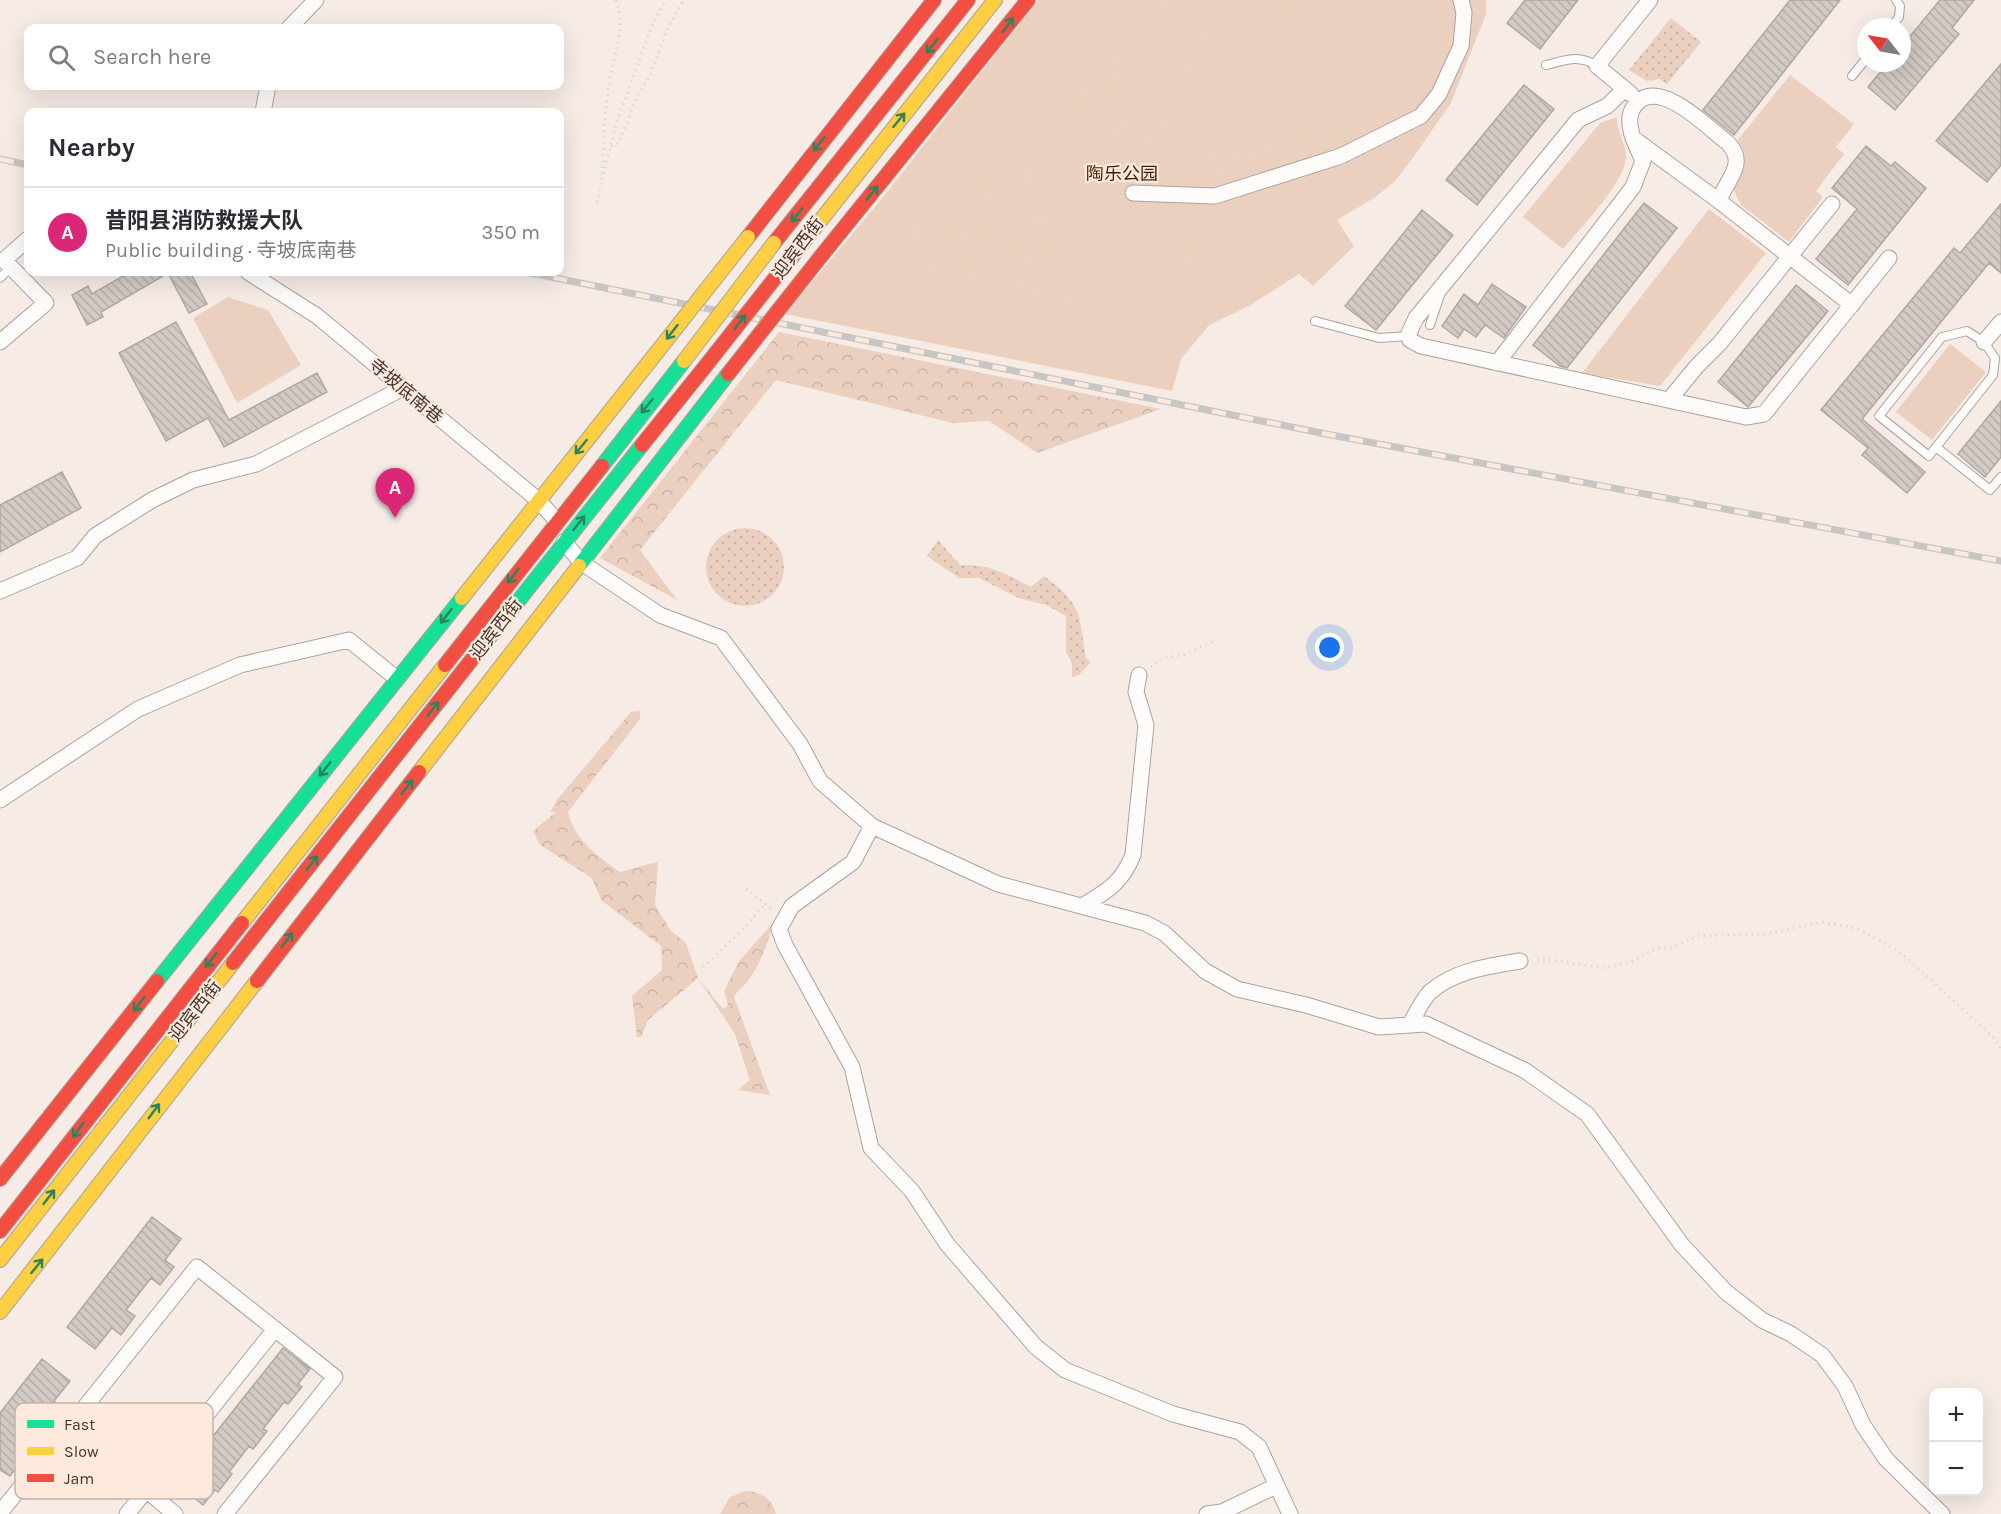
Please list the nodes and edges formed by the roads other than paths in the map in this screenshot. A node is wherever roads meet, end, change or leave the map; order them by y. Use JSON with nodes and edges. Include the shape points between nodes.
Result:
{"nodes":[{"id":1,"x":316,"y":0,"type":"edge"},
{"id":2,"x":968,"y":0,"type":"edge"},
{"id":3,"x":995,"y":0,"type":"edge"},
{"id":4,"x":1028,"y":0,"type":"edge"},
{"id":5,"x":1461,"y":0,"type":"edge"},
{"id":6,"x":1650,"y":0,"type":"edge"},
{"id":7,"x":1896,"y":0,"type":"edge"},
{"id":8,"x":931,"y":4,"type":"edge"},
{"id":9,"x":1898,"y":18,"type":"edge"},
{"id":10,"x":293,"y":24,"type":"edge"},
{"id":11,"x":949,"y":25,"type":"junction"},
{"id":12,"x":966,"y":36,"type":"junction"},
{"id":13,"x":986,"y":53,"type":"junction"},
{"id":14,"x":1546,"y":65,"type":"dead end"},
{"id":15,"x":1597,"y":66,"type":"junction"},
{"id":16,"x":1857,"y":70,"type":"edge"},
{"id":17,"x":1852,"y":76,"type":"dead end"},
{"id":18,"x":1625,"y":89,"type":"junction"},
{"id":19,"x":267,"y":90,"type":"edge"},
{"id":20,"x":1638,"y":101,"type":"junction"},
{"id":21,"x":264,"y":108,"type":"edge"},
{"id":22,"x":1633,"y":138,"type":"junction"},
{"id":23,"x":797,"y":172,"type":"junction"},
{"id":24,"x":818,"y":189,"type":"junction"},
{"id":25,"x":1133,"y":192,"type":"road end"},
{"id":26,"x":836,"y":197,"type":"junction"},
{"id":27,"x":1719,"y":201,"type":"junction"},
{"id":28,"x":1832,"y":204,"type":"dead end"},
{"id":29,"x":856,"y":213,"type":"junction"},
{"id":30,"x":24,"y":243,"type":"edge"},
{"id":31,"x":1790,"y":256,"type":"junction"},
{"id":32,"x":1889,"y":258,"type":"dead end"},
{"id":33,"x":4,"y":265,"type":"edge"},
{"id":34,"x":254,"y":276,"type":"edge"},
{"id":35,"x":1443,"y":285,"type":"junction"},
{"id":36,"x":1852,"y":304,"type":"junction"},
{"id":37,"x":1315,"y":321,"type":"dead end"},
{"id":38,"x":2001,"y":322,"type":"edge"},
{"id":39,"x":1430,"y":325,"type":"dead end"},
{"id":40,"x":1409,"y":336,"type":"junction"},
{"id":41,"x":0,"y":342,"type":"edge"},
{"id":42,"x":1984,"y":342,"type":"junction"},
{"id":43,"x":1497,"y":363,"type":"junction"},
{"id":44,"x":403,"y":388,"type":"junction"},
{"id":45,"x":1669,"y":400,"type":"junction"},
{"id":46,"x":1936,"y":447,"type":"junction"},
{"id":47,"x":2001,"y":477,"type":"edge"},
{"id":48,"x":538,"y":500,"type":"junction"},
{"id":49,"x":556,"y":520,"type":"junction"},
{"id":50,"x":564,"y":542,"type":"junction"},
{"id":51,"x":582,"y":563,"type":"junction"},
{"id":52,"x":0,"y":591,"type":"edge"},
{"id":53,"x":1138,"y":675,"type":"road end"},
{"id":54,"x":396,"y":678,"type":"junction"},
{"id":55,"x":0,"y":800,"type":"edge"},
{"id":56,"x":872,"y":826,"type":"junction"},
{"id":57,"x":343,"y":847,"type":"junction"},
{"id":58,"x":1084,"y":905,"type":"junction"},
{"id":59,"x":238,"y":956,"type":"junction"},
{"id":60,"x":1520,"y":961,"type":"road end"},
{"id":61,"x":260,"y":973,"type":"junction"},
{"id":62,"x":1410,"y":1024,"type":"junction"},
{"id":63,"x":135,"y":1033,"type":"junction"},
{"id":64,"x":159,"y":1081,"type":"junction"},
{"id":65,"x":1,"y":1175,"type":"edge"},
{"id":66,"x":0,"y":1231,"type":"edge"},
{"id":67,"x":0,"y":1260,"type":"edge"},
{"id":68,"x":0,"y":1312,"type":"edge"},
{"id":69,"x":275,"y":1329,"type":"junction"},
{"id":70,"x":88,"y":1403,"type":"edge"},
{"id":71,"x":213,"y":1406,"type":"edge"},
{"id":72,"x":1276,"y":1486,"type":"junction"},
{"id":73,"x":15,"y":1494,"type":"edge"},
{"id":74,"x":139,"y":1499,"type":"edge"},
{"id":75,"x":157,"y":1499,"type":"edge"},
{"id":76,"x":0,"y":1513,"type":"edge"},
{"id":77,"x":127,"y":1514,"type":"edge"},
{"id":78,"x":175,"y":1514,"type":"edge"},
{"id":79,"x":225,"y":1514,"type":"edge"},
{"id":80,"x":1207,"y":1514,"type":"edge"},
{"id":81,"x":1290,"y":1514,"type":"edge"},
{"id":82,"x":1942,"y":1514,"type":"edge"}],
"edges":[{"from":1,"to":10,"type":"street"},
{"from":2,"to":11,"type":"main road","name":"迎宾西街"},
{"from":3,"to":12,"type":"main road","name":"迎宾西街"},
{"from":13,"to":4,"type":"main road","one_way":true},
{"from":5,"to":25,"type":"street","via":[[1461,46],[1439,94],[1421,116],[1341,156],[1215,196]]},
{"from":6,"to":15,"type":"street"},
{"from":7,"to":9,"type":"lane","via":[[1900,6]]},
{"from":8,"to":11,"type":"main road"},
{"from":8,"to":23,"type":"main road","one_way":true},
{"from":11,"to":24,"type":"main road","name":"迎宾西街","one_way":true},
{"from":12,"to":13,"type":"main road"},
{"from":26,"to":12,"type":"main road","name":"迎宾西街","one_way":true},
{"from":29,"to":13,"type":"main road","one_way":true},
{"from":14,"to":15,"type":"lane","via":[[1585,58]]},
{"from":15,"to":18,"type":"street"},
{"from":16,"to":17,"type":"lane"},
{"from":18,"to":20,"type":"street"},
{"from":18,"to":35,"type":"street","via":[[1607,106],[1578,120]]},
{"from":19,"to":21,"type":"street"},
{"from":20,"to":22,"type":"street","via":[[1629,121]]},
{"from":20,"to":27,"type":"street","via":[[1649,97],[1671,99],[1736,151],[1736,169]]},
{"from":22,"to":27,"type":"street"},
{"from":22,"to":43,"type":"street","via":[[1642,161],[1634,187]]},
{"from":23,"to":24,"type":"main road"},
{"from":23,"to":48,"type":"main road","one_way":true,"bridge":true},
{"from":24,"to":49,"type":"main road","name":"迎宾西街","one_way":true,"bridge":true},
{"from":26,"to":29,"type":"main road"},
{"from":50,"to":26,"type":"main road","name":"迎宾西街","one_way":true,"bridge":true},
{"from":27,"to":31,"type":"street"},
{"from":28,"to":31,"type":"street"},
{"from":29,"to":51,"type":"main road","bridge":true},
{"from":30,"to":33,"type":"street"},
{"from":31,"to":36,"type":"street"},
{"from":31,"to":45,"type":"street"},
{"from":32,"to":36,"type":"street"},
{"from":33,"to":41,"type":"street","via":[[46,303]]},
{"from":34,"to":44,"type":"street","name":"寺坡底南巷","via":[[317,316]]},
{"from":35,"to":39,"type":"lane"},
{"from":35,"to":40,"type":"street","via":[[1416,318]]},
{"from":36,"to":45,"type":"street","via":[[1764,414],[1746,417]]},
{"from":37,"to":40,"type":"lane","via":[[1379,338]]},
{"from":38,"to":42,"type":"street"},
{"from":40,"to":43,"type":"street","via":[[1421,346]]},
{"from":42,"to":46,"type":"lane","via":[[1995,358],[1993,375]]},
{"from":42,"to":46,"type":"lane","via":[[1967,331],[1942,337],[1879,416],[1929,456]]},
{"from":43,"to":45,"type":"street"},
{"from":44,"to":48,"type":"street","name":"寺坡底南巷"},
{"from":44,"to":52,"type":"street","via":[[256,464],[193,480],[152,500],[95,536],[77,558]]},
{"from":46,"to":47,"type":"lane","via":[[1990,490]]},
{"from":48,"to":49,"type":"street","name":"寺坡底南巷"},
{"from":48,"to":54,"type":"main road","one_way":true},
{"from":49,"to":50,"type":"main road"},
{"from":49,"to":63,"type":"main road","name":"迎宾西街","one_way":true},
{"from":50,"to":51,"type":"street"},
{"from":57,"to":50,"type":"main road","name":"迎宾西街","one_way":true},
{"from":51,"to":56,"type":"street","via":[[660,615],[721,638],[800,744],[820,781]]},
{"from":57,"to":51,"type":"main road","one_way":true},
{"from":53,"to":58,"type":"street","via":[[1137,692],[1146,725],[1133,855],[1125,874],[1109,890]]},
{"from":54,"to":55,"type":"street","via":[[349,640],[240,665],[138,710]]},
{"from":54,"to":63,"type":"main road","one_way":true},
{"from":56,"to":58,"type":"street","via":[[998,884]]},
{"from":56,"to":72,"type":"street","via":[[853,862],[792,906],[779,929],[852,1067],[872,1148],[912,1191],[947,1244],[1036,1347],[1065,1370],[1173,1414],[1240,1432],[1259,1447]]},
{"from":59,"to":57,"type":"main road","name":"迎宾西街","one_way":true},
{"from":61,"to":57,"type":"main road","one_way":true},
{"from":58,"to":62,"type":"street","via":[[1145,923],[1164,933],[1206,971],[1237,989],[1379,1027]]},
{"from":59,"to":61,"type":"main road"},
{"from":59,"to":64,"type":"main road","name":"迎宾西街"},
{"from":60,"to":62,"type":"street","via":[[1459,975],[1430,992]]},
{"from":61,"to":64,"type":"main road"},
{"from":62,"to":82,"type":"street","via":[[1426,1024],[1524,1070],[1587,1114],[1682,1245],[1735,1299],[1762,1320],[1822,1355],[1845,1386],[1863,1425],[1886,1459]]},
{"from":63,"to":65,"type":"main road"},
{"from":63,"to":66,"type":"main road","name":"迎宾西街","one_way":true},
{"from":67,"to":64,"type":"main road","name":"迎宾西街","one_way":true},
{"from":68,"to":64,"type":"main road","one_way":true},
{"from":69,"to":70,"type":"street","via":[[197,1267]]},
{"from":69,"to":71,"type":"street"},
{"from":69,"to":79,"type":"street","via":[[335,1377]]},
{"from":72,"to":80,"type":"street","via":[[1222,1512]]},
{"from":72,"to":81,"type":"street"},
{"from":73,"to":76,"type":"street"},
{"from":74,"to":77,"type":"street"},
{"from":75,"to":78,"type":"street"}]}
